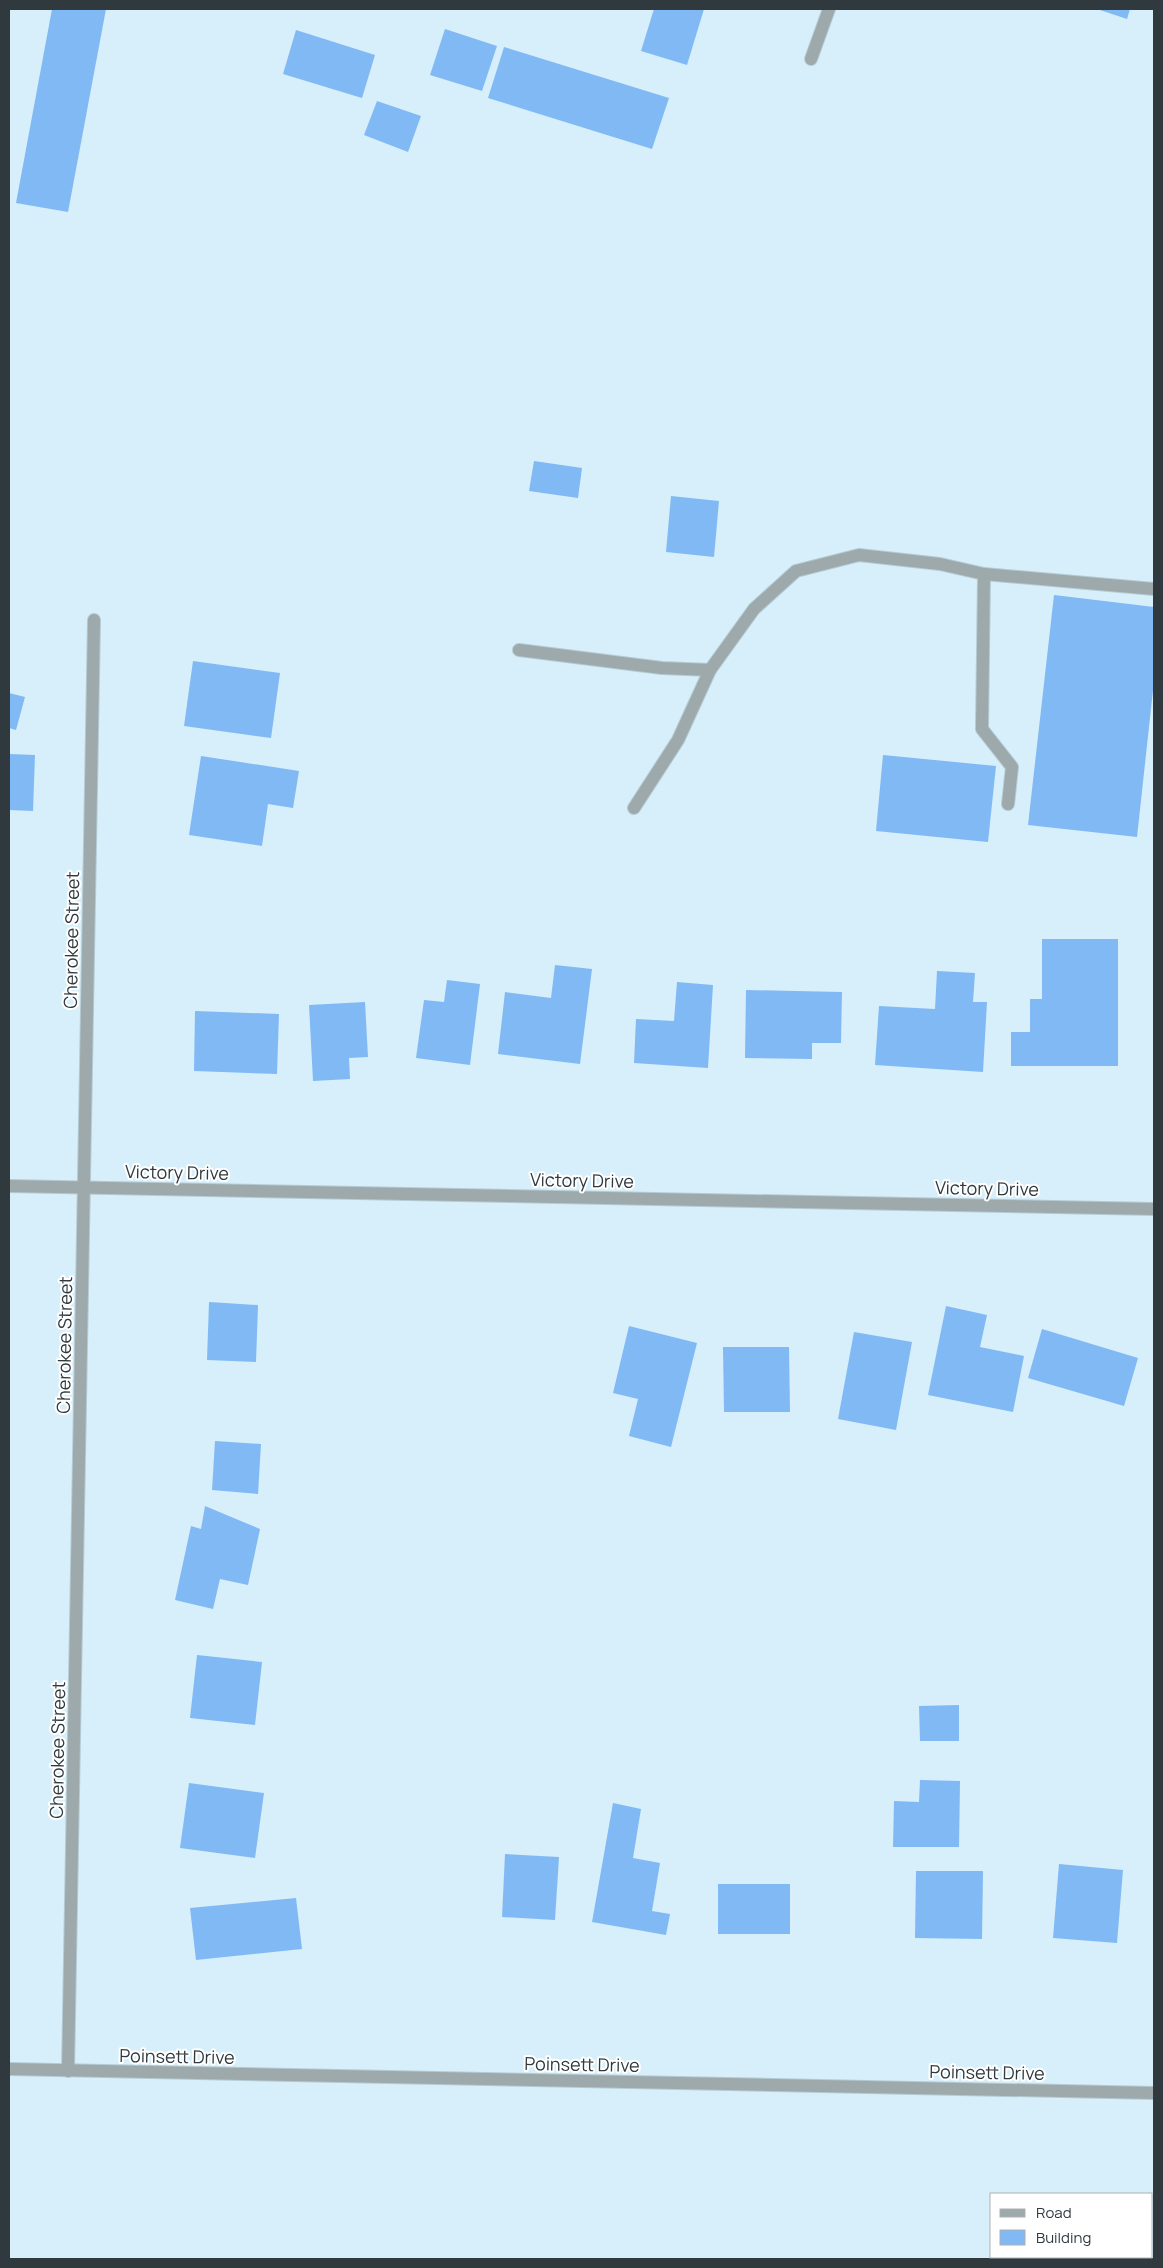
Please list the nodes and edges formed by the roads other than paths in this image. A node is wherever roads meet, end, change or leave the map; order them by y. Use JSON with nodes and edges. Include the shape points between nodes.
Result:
{"nodes":[{"id":1,"x":829,"y":9,"type":"edge"},
{"id":2,"x":811,"y":59,"type":"dead end"},
{"id":3,"x":984,"y":574,"type":"junction"},
{"id":4,"x":1154,"y":589,"type":"edge"},
{"id":5,"x":94,"y":620,"type":"dead end"},
{"id":6,"x":519,"y":650,"type":"dead end"},
{"id":7,"x":710,"y":670,"type":"junction"},
{"id":8,"x":1008,"y":804,"type":"dead end"},
{"id":9,"x":634,"y":808,"type":"dead end"},
{"id":10,"x":9,"y":1186,"type":"edge"},
{"id":11,"x":85,"y":1187,"type":"junction"},
{"id":12,"x":1154,"y":1209,"type":"edge"},
{"id":13,"x":9,"y":2069,"type":"edge"},
{"id":14,"x":68,"y":2071,"type":"junction"},
{"id":15,"x":1154,"y":2093,"type":"edge"}],
"edges":[{"from":1,"to":2,"type":"street"},
{"from":3,"to":4,"type":"street"},
{"from":3,"to":7,"type":"street","via":[[940,564],[859,555],[796,571],[754,609]]},
{"from":3,"to":8,"type":"street","via":[[982,729],[1012,767]]},
{"from":5,"to":11,"type":"street","name":"Cherokee Street"},
{"from":6,"to":7,"type":"street","via":[[662,668]]},
{"from":7,"to":9,"type":"street","via":[[678,740]]},
{"from":10,"to":11,"type":"street","name":"Victory Drive"},
{"from":11,"to":12,"type":"street","name":"Victory Drive"},
{"from":11,"to":14,"type":"street","name":"Cherokee Street"},
{"from":13,"to":14,"type":"street","name":"Poinsett Drive"},
{"from":14,"to":15,"type":"street","name":"Poinsett Drive"}]}
